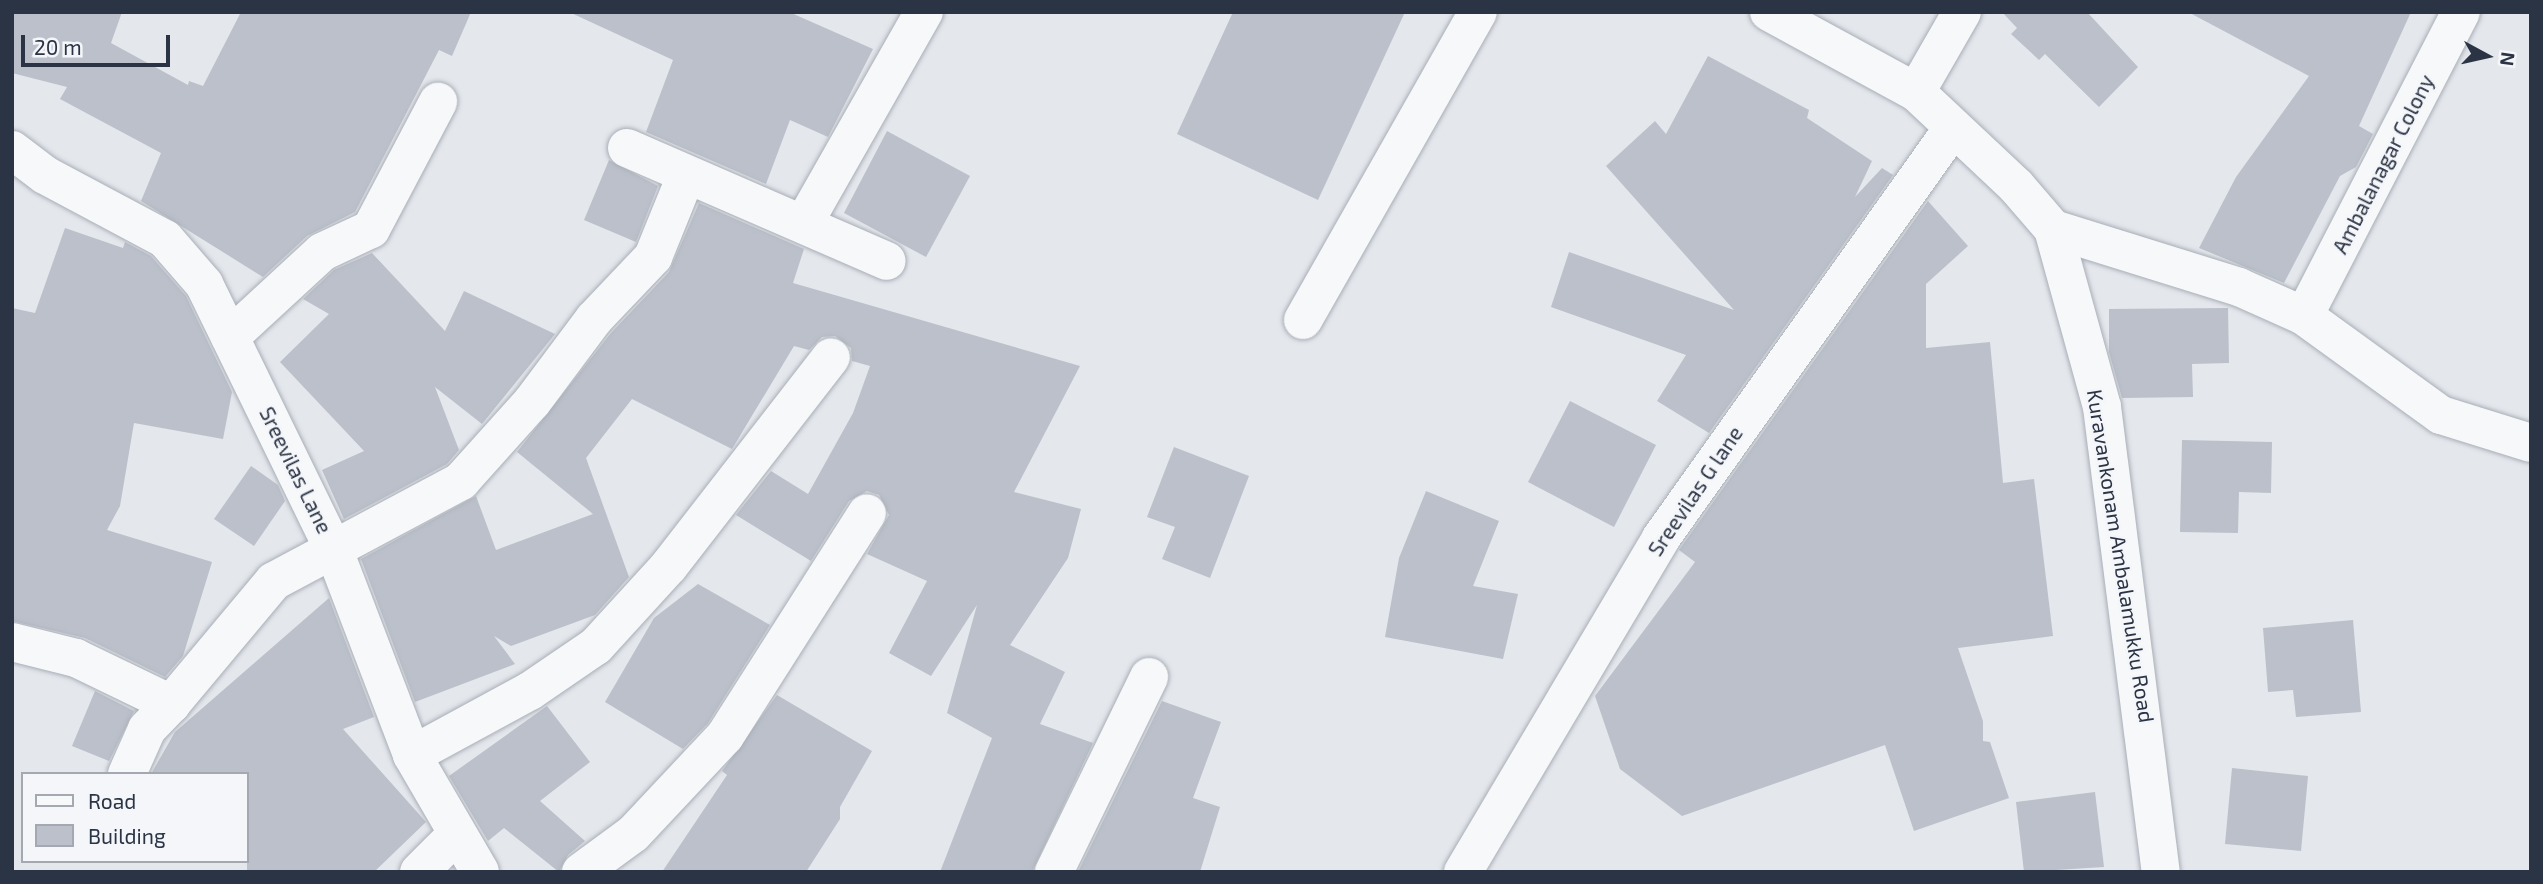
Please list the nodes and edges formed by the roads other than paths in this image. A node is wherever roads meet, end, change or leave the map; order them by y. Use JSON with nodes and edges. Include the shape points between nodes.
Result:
{"nodes":[{"id":1,"x":924,"y":12,"type":"edge"},
{"id":2,"x":1478,"y":12,"type":"edge"},
{"id":3,"x":1769,"y":12,"type":"edge"},
{"id":4,"x":1962,"y":12,"type":"edge"},
{"id":5,"x":2461,"y":12,"type":"edge"},
{"id":6,"x":1916,"y":92,"type":"junction"},
{"id":7,"x":438,"y":102,"type":"dead end"},
{"id":8,"x":1953,"y":128,"type":"junction"},
{"id":9,"x":627,"y":148,"type":"dead end"},
{"id":10,"x":12,"y":150,"type":"edge"},
{"id":11,"x":681,"y":188,"type":"dead end"},
{"id":12,"x":804,"y":223,"type":"junction"},
{"id":13,"x":2053,"y":229,"type":"junction"},
{"id":14,"x":887,"y":261,"type":"dead end"},
{"id":15,"x":2304,"y":316,"type":"junction"},
{"id":16,"x":1303,"y":320,"type":"dead end"},
{"id":17,"x":230,"y":337,"type":"junction"},
{"id":18,"x":831,"y":357,"type":"dead end"},
{"id":19,"x":2531,"y":443,"type":"edge"},
{"id":20,"x":867,"y":513,"type":"dead end"},
{"id":21,"x":335,"y":553,"type":"junction"},
{"id":22,"x":12,"y":642,"type":"edge"},
{"id":23,"x":1149,"y":677,"type":"dead end"},
{"id":24,"x":171,"y":704,"type":"junction"},
{"id":25,"x":412,"y":755,"type":"junction"},
{"id":26,"x":128,"y":772,"type":"edge"},
{"id":27,"x":455,"y":836,"type":"junction"},
{"id":28,"x":598,"y":868,"type":"edge"},
{"id":29,"x":419,"y":872,"type":"edge"},
{"id":30,"x":480,"y":872,"type":"edge"},
{"id":31,"x":1055,"y":872,"type":"edge"},
{"id":32,"x":1463,"y":872,"type":"edge"},
{"id":33,"x":2161,"y":872,"type":"edge"}],
"edges":[{"from":1,"to":12,"type":"street"},
{"from":2,"to":16,"type":"street"},
{"from":3,"to":6,"type":"street","name":"Kuravankonam Ambalamukku Road"},
{"from":4,"to":6,"type":"street"},
{"from":5,"to":15,"type":"street","name":"Ambalanagar Colony"},
{"from":6,"to":8,"type":"street","name":"Kuravankonam Ambalamukku Road"},
{"from":7,"to":17,"type":"street","via":[[371,229],[322,252]]},
{"from":8,"to":13,"type":"street","name":"Kuravankonam Ambalamukku Road","via":[[2017,186]]},
{"from":8,"to":32,"type":"street","name":"Sreevilas G lane","via":[[1661,538]]},
{"from":9,"to":12,"type":"street"},
{"from":10,"to":17,"type":"street","name":"Sreevilas Lane","via":[[45,175],[165,239],[204,284]]},
{"from":11,"to":21,"type":"street","via":[[653,257],[594,319],[532,402],[461,481]]},
{"from":12,"to":14,"type":"street"},
{"from":13,"to":15,"type":"street","via":[[2239,287]]},
{"from":13,"to":33,"type":"street","name":"Kuravankonam Ambalamukku Road","via":[[2102,407]]},
{"from":15,"to":19,"type":"street","via":[[2441,415]]},
{"from":17,"to":21,"type":"street","name":"Sreevilas Lane"},
{"from":18,"to":25,"type":"street","via":[[669,566],[596,646],[530,691]]},
{"from":20,"to":28,"type":"street","via":[[725,736],[676,793]]},
{"from":21,"to":24,"type":"street","via":[[274,582]]},
{"from":21,"to":25,"type":"street","name":"Sreevilas Lane"},
{"from":22,"to":24,"type":"street","via":[[76,658]]},
{"from":23,"to":31,"type":"street"},
{"from":24,"to":26,"type":"street","via":[[147,729]]},
{"from":25,"to":27,"type":"street","name":"Sreevilas Lane"},
{"from":27,"to":29,"type":"street"},
{"from":27,"to":30,"type":"street","name":"Sreevilas Lane"}]}
